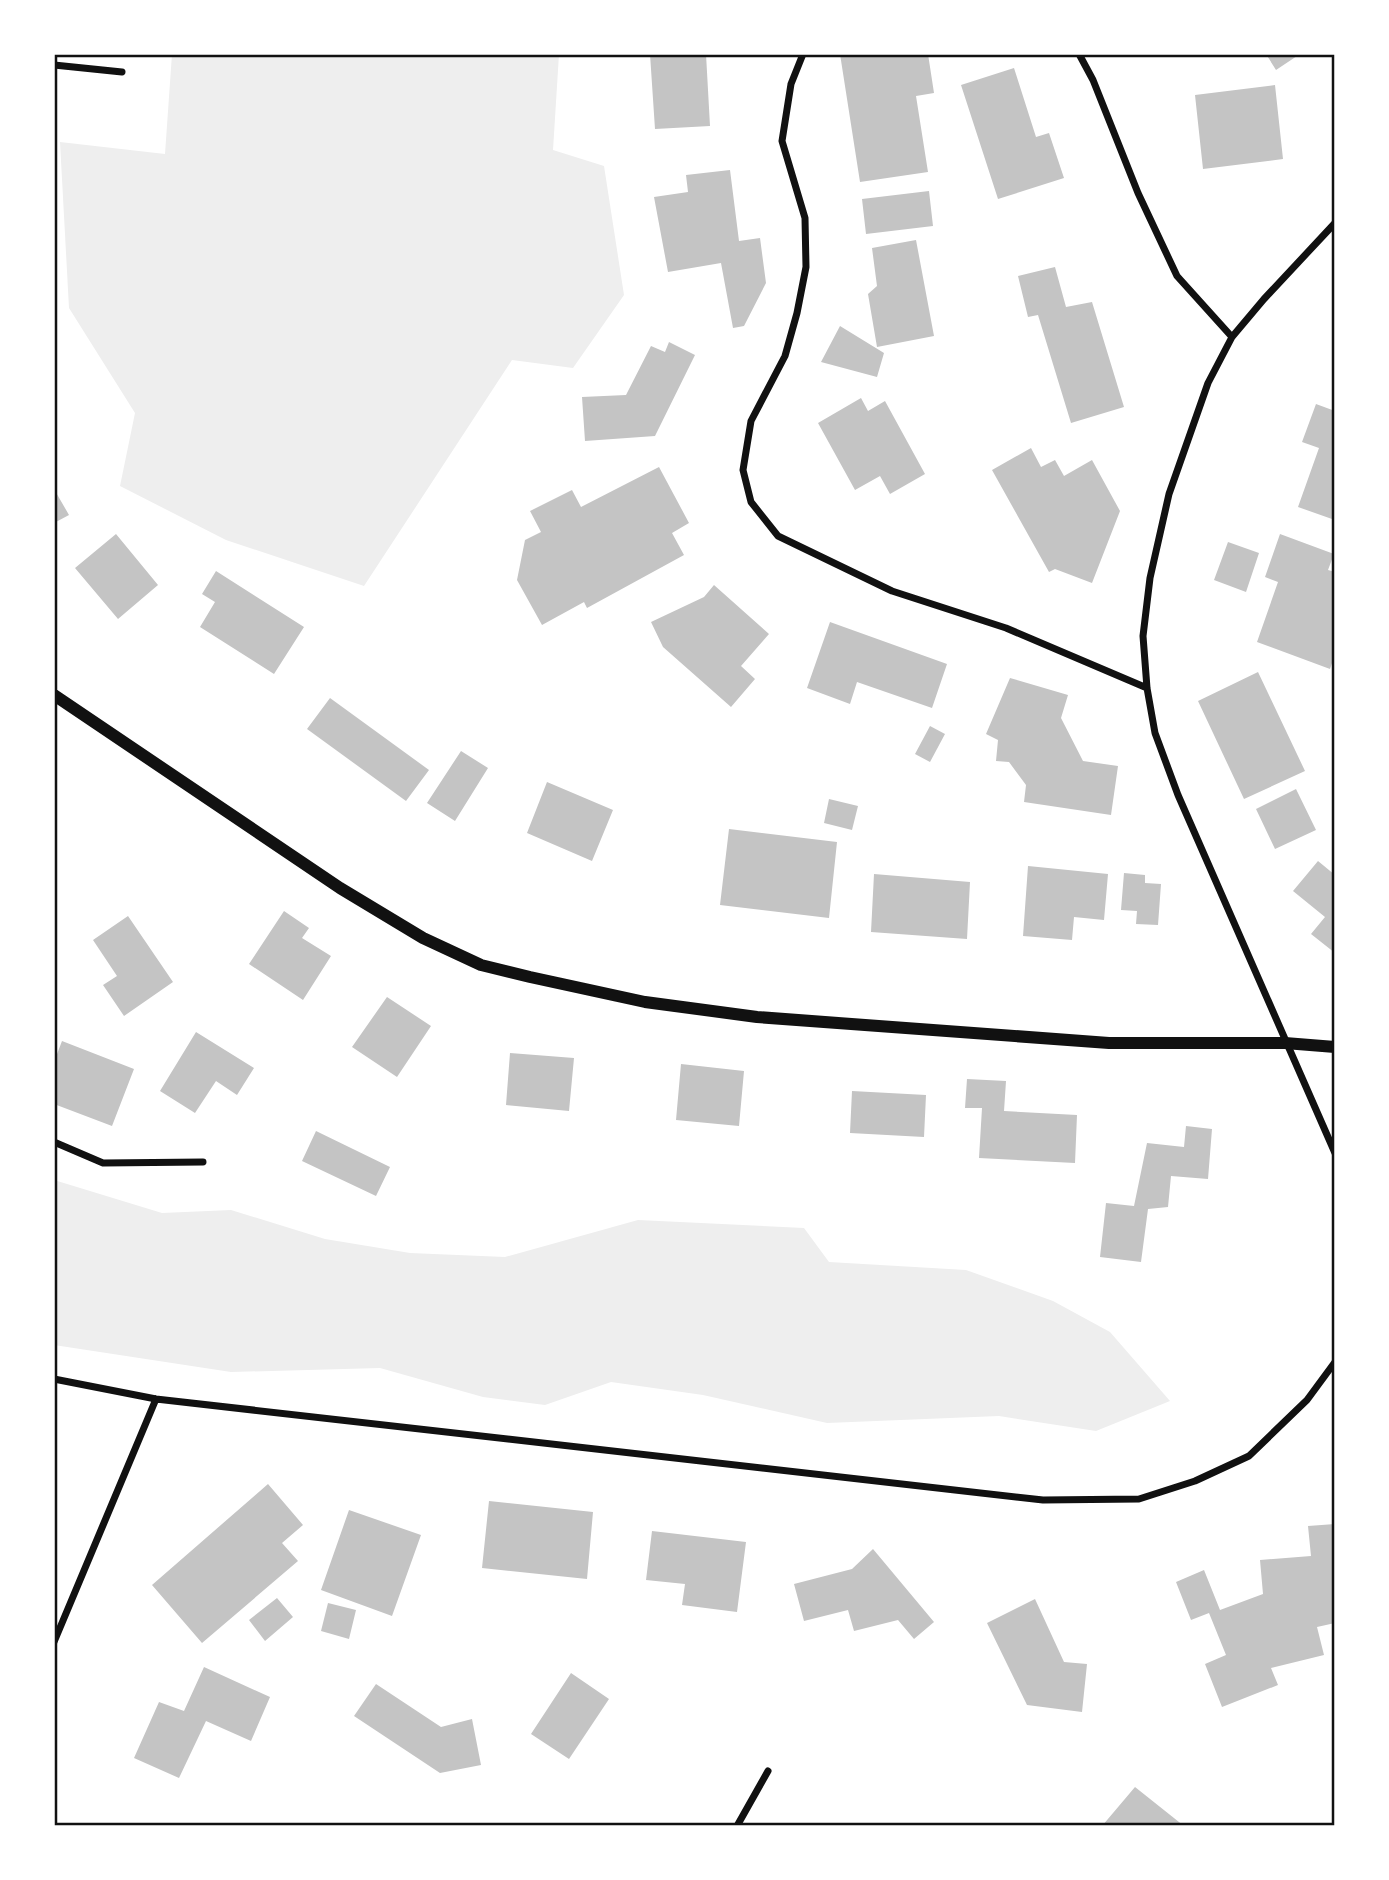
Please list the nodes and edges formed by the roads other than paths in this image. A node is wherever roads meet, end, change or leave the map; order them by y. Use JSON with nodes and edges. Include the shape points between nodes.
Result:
{"nodes":[{"id":1,"x":803,"y":54,"type":"edge"},
{"id":2,"x":1080,"y":54,"type":"edge"},
{"id":3,"x":54,"y":65,"type":"edge"},
{"id":4,"x":122,"y":72,"type":"dead end"},
{"id":5,"x":1335,"y":223,"type":"edge"},
{"id":6,"x":1232,"y":337,"type":"junction"},
{"id":7,"x":1147,"y":688,"type":"junction"},
{"id":8,"x":54,"y":695,"type":"edge"},
{"id":9,"x":1285,"y":1043,"type":"junction"},
{"id":10,"x":1335,"y":1047,"type":"edge"},
{"id":11,"x":54,"y":1142,"type":"edge"},
{"id":12,"x":1335,"y":1153,"type":"edge"},
{"id":13,"x":203,"y":1162,"type":"dead end"},
{"id":14,"x":1335,"y":1362,"type":"edge"},
{"id":15,"x":54,"y":1379,"type":"edge"},
{"id":16,"x":156,"y":1399,"type":"junction"},
{"id":17,"x":54,"y":1642,"type":"edge"},
{"id":18,"x":768,"y":1771,"type":"dead end"},
{"id":19,"x":737,"y":1826,"type":"edge"}],
"edges":[{"from":1,"to":7,"type":"street","via":[[791,84],[782,141],[806,218],[806,267],[785,356],[751,421],[743,470],[751,502],[778,536],[892,591],[1006,628]]},
{"from":2,"to":6,"type":"street","via":[[1177,276]]},
{"from":3,"to":4,"type":"street"},
{"from":5,"to":6,"type":"street"},
{"from":6,"to":7,"type":"street","via":[[1208,383],[1169,494],[1150,578],[1143,636]]},
{"from":7,"to":9,"type":"street","via":[[1155,733],[1178,795]]},
{"from":8,"to":9,"type":"street","via":[[340,888],[424,938],[481,965],[645,1002],[757,1017],[1109,1043]]},
{"from":9,"to":10,"type":"street"},
{"from":9,"to":12,"type":"street"},
{"from":11,"to":13,"type":"street","via":[[103,1163]]},
{"from":14,"to":16,"type":"street","via":[[1307,1400],[1249,1456],[1195,1481],[1139,1499],[1043,1500]]},
{"from":15,"to":16,"type":"street"},
{"from":16,"to":17,"type":"street"},
{"from":18,"to":19,"type":"street"}]}
